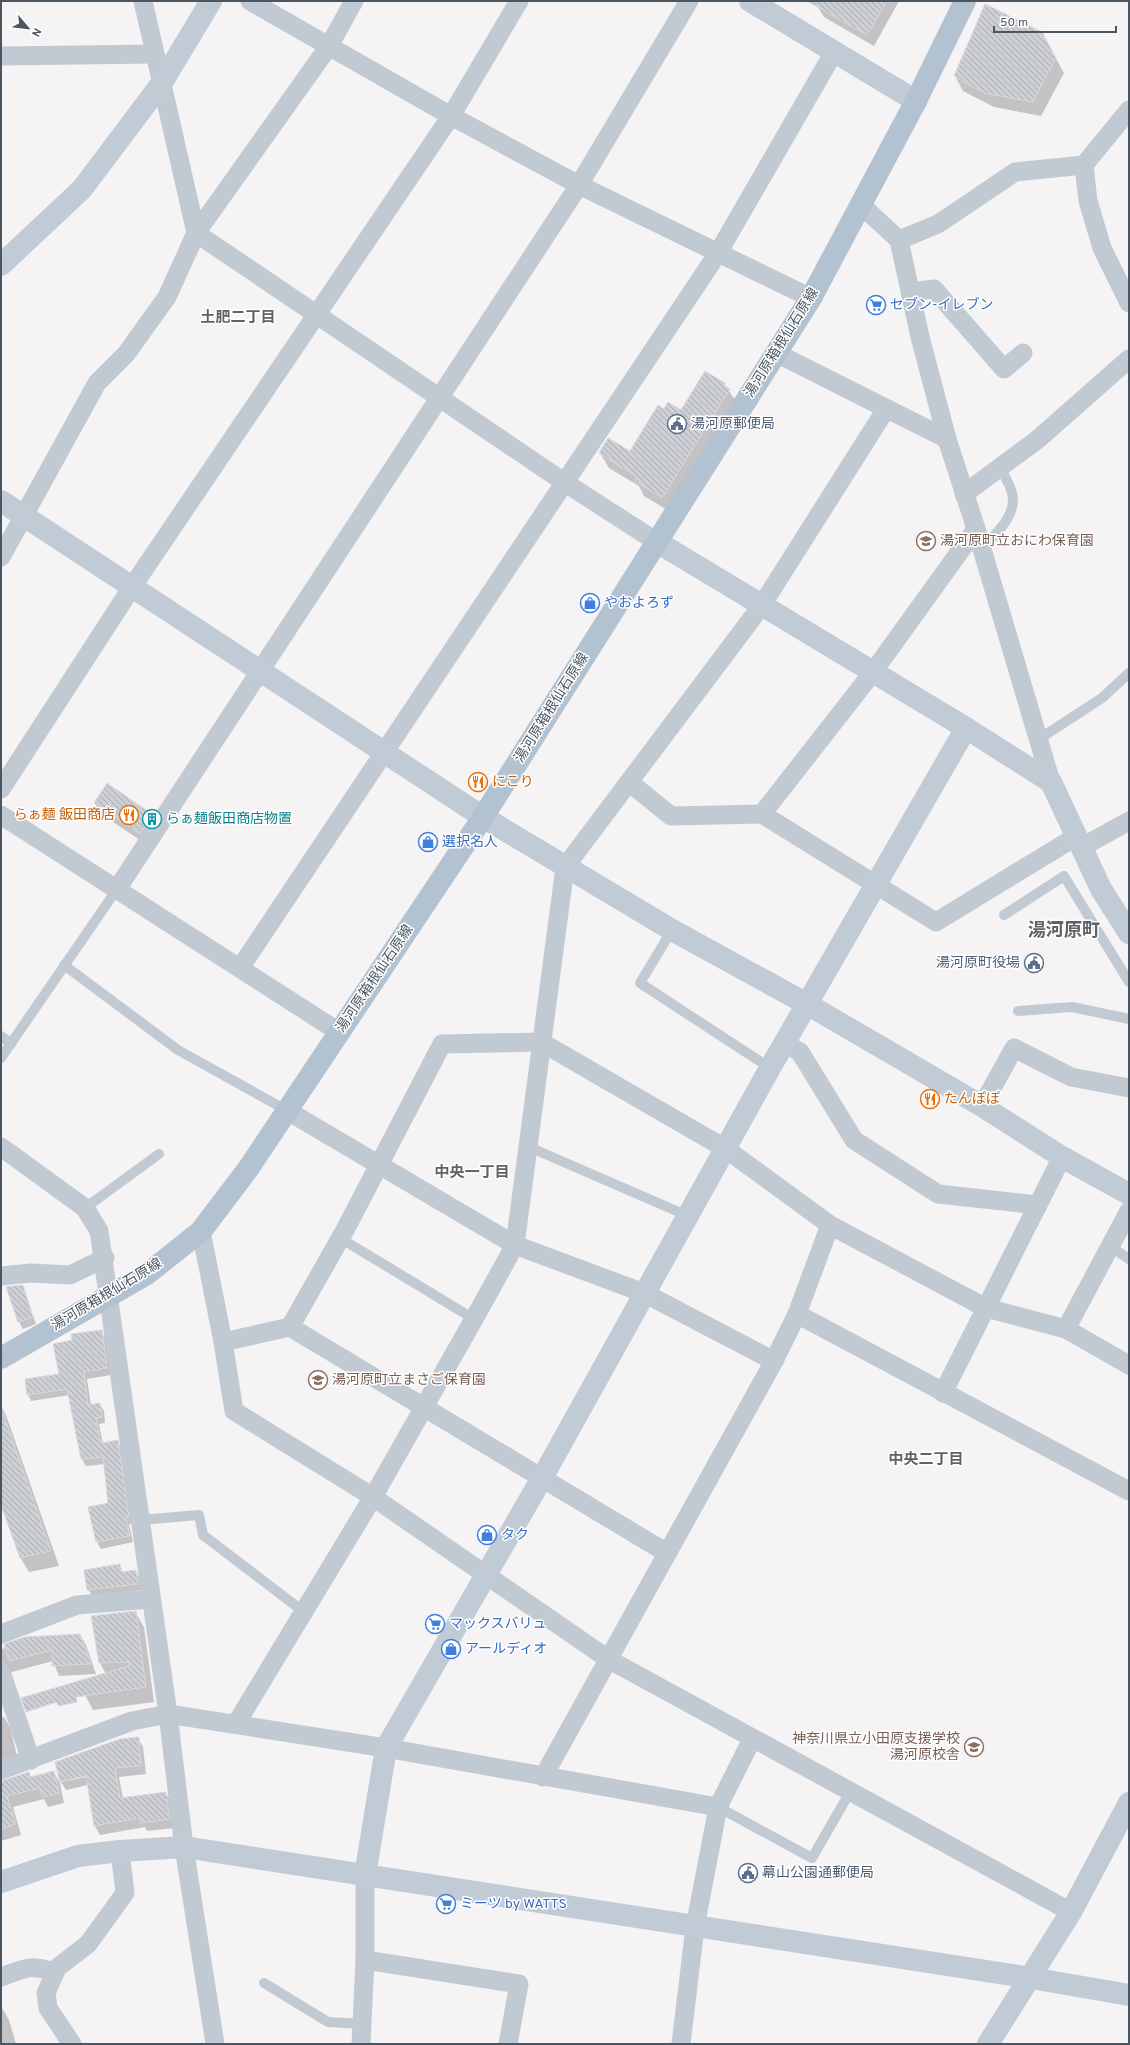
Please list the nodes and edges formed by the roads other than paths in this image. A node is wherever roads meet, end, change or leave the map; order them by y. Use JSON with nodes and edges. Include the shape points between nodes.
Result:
{"nodes":[{"id":1,"x":143,"y":1,"type":"edge"},
{"id":2,"x":211,"y":1,"type":"edge"},
{"id":3,"x":250,"y":1,"type":"edge"},
{"id":4,"x":354,"y":1,"type":"edge"},
{"id":5,"x":519,"y":1,"type":"edge"},
{"id":6,"x":689,"y":1,"type":"edge"},
{"id":7,"x":750,"y":1,"type":"edge"},
{"id":8,"x":965,"y":1,"type":"edge"},
{"id":9,"x":329,"y":46,"type":"junction"},
{"id":10,"x":834,"y":52,"type":"junction"},
{"id":11,"x":155,"y":54,"type":"junction"},
{"id":12,"x":1,"y":56,"type":"edge"},
{"id":13,"x":161,"y":84,"type":"junction"},
{"id":14,"x":916,"y":101,"type":"junction"},
{"id":15,"x":1129,"y":110,"type":"edge"},
{"id":16,"x":451,"y":116,"type":"junction"},
{"id":17,"x":1084,"y":165,"type":"junction"},
{"id":18,"x":579,"y":185,"type":"junction"},
{"id":19,"x":861,"y":205,"type":"junction"},
{"id":20,"x":196,"y":232,"type":"junction"},
{"id":21,"x":899,"y":240,"type":"junction"},
{"id":22,"x":718,"y":252,"type":"junction"},
{"id":23,"x":1,"y":265,"type":"edge"},
{"id":24,"x":910,"y":292,"type":"junction"},
{"id":25,"x":811,"y":298,"type":"junction"},
{"id":26,"x":1129,"y":304,"type":"edge"},
{"id":27,"x":316,"y":314,"type":"junction"},
{"id":28,"x":776,"y":353,"type":"junction"},
{"id":29,"x":1023,"y":353,"type":"dead end"},
{"id":30,"x":1129,"y":359,"type":"edge"},
{"id":31,"x":438,"y":397,"type":"junction"},
{"id":32,"x":886,"y":409,"type":"junction"},
{"id":33,"x":947,"y":439,"type":"junction"},
{"id":34,"x":1000,"y":468,"type":"junction"},
{"id":35,"x":564,"y":482,"type":"junction"},
{"id":36,"x":964,"y":494,"type":"junction"},
{"id":37,"x":1,"y":501,"type":"edge"},
{"id":38,"x":24,"y":516,"type":"junction"},
{"id":39,"x":976,"y":529,"type":"junction"},
{"id":40,"x":658,"y":542,"type":"junction"},
{"id":41,"x":982,"y":549,"type":"junction"},
{"id":42,"x":1,"y":557,"type":"edge"},
{"id":43,"x":132,"y":587,"type":"junction"},
{"id":44,"x":762,"y":605,"type":"junction"},
{"id":45,"x":259,"y":670,"type":"junction"},
{"id":46,"x":873,"y":672,"type":"junction"},
{"id":47,"x":1129,"y":673,"type":"edge"},
{"id":48,"x":966,"y":728,"type":"junction"},
{"id":49,"x":1039,"y":739,"type":"junction"},
{"id":50,"x":384,"y":753,"type":"junction"},
{"id":51,"x":629,"y":782,"type":"junction"},
{"id":52,"x":1052,"y":782,"type":"junction"},
{"id":53,"x":1,"y":789,"type":"edge"},
{"id":54,"x":762,"y":814,"type":"junction"},
{"id":55,"x":1,"y":815,"type":"edge"},
{"id":56,"x":483,"y":817,"type":"junction"},
{"id":57,"x":1129,"y":821,"type":"edge"},
{"id":58,"x":1079,"y":842,"type":"junction"},
{"id":59,"x":565,"y":867,"type":"junction"},
{"id":60,"x":876,"y":884,"type":"junction"},
{"id":61,"x":116,"y":889,"type":"junction"},
{"id":62,"x":1004,"y":915,"type":"dead end"},
{"id":63,"x":672,"y":930,"type":"junction"},
{"id":64,"x":1129,"y":933,"type":"edge"},
{"id":65,"x":64,"y":965,"type":"junction"},
{"id":66,"x":240,"y":968,"type":"junction"},
{"id":67,"x":1129,"y":982,"type":"edge"},
{"id":68,"x":807,"y":1004,"type":"junction"},
{"id":69,"x":1018,"y":1012,"type":"dead end"},
{"id":70,"x":1129,"y":1019,"type":"edge"},
{"id":71,"x":339,"y":1032,"type":"junction"},
{"id":72,"x":1,"y":1036,"type":"edge"},
{"id":73,"x":541,"y":1042,"type":"junction"},
{"id":74,"x":784,"y":1043,"type":"junction"},
{"id":75,"x":11,"y":1044,"type":"junction"},
{"id":76,"x":1,"y":1058,"type":"edge"},
{"id":77,"x":770,"y":1068,"type":"junction"},
{"id":78,"x":1129,"y":1088,"type":"edge"},
{"id":79,"x":982,"y":1106,"type":"junction"},
{"id":80,"x":286,"y":1110,"type":"junction"},
{"id":81,"x":529,"y":1147,"type":"junction"},
{"id":82,"x":1,"y":1148,"type":"edge"},
{"id":83,"x":726,"y":1149,"type":"junction"},
{"id":84,"x":159,"y":1154,"type":"dead end"},
{"id":85,"x":1062,"y":1156,"type":"junction"},
{"id":86,"x":378,"y":1165,"type":"junction"},
{"id":87,"x":1129,"y":1194,"type":"edge"},
{"id":88,"x":1038,"y":1205,"type":"junction"},
{"id":89,"x":85,"y":1208,"type":"junction"},
{"id":90,"x":1129,"y":1211,"type":"edge"},
{"id":91,"x":688,"y":1216,"type":"junction"},
{"id":92,"x":830,"y":1226,"type":"junction"},
{"id":93,"x":201,"y":1231,"type":"junction"},
{"id":94,"x":340,"y":1238,"type":"junction"},
{"id":95,"x":515,"y":1245,"type":"junction"},
{"id":96,"x":1110,"y":1246,"type":"junction"},
{"id":97,"x":104,"y":1258,"type":"junction"},
{"id":98,"x":1129,"y":1259,"type":"edge"},
{"id":99,"x":1,"y":1276,"type":"edge"},
{"id":100,"x":644,"y":1293,"type":"junction"},
{"id":101,"x":107,"y":1296,"type":"junction"},
{"id":102,"x":986,"y":1308,"type":"junction"},
{"id":103,"x":797,"y":1314,"type":"junction"},
{"id":104,"x":474,"y":1319,"type":"junction"},
{"id":105,"x":290,"y":1327,"type":"junction"},
{"id":106,"x":1066,"y":1329,"type":"junction"},
{"id":107,"x":223,"y":1342,"type":"junction"},
{"id":108,"x":1,"y":1358,"type":"edge"},
{"id":109,"x":774,"y":1361,"type":"junction"},
{"id":110,"x":1129,"y":1365,"type":"edge"},
{"id":111,"x":943,"y":1393,"type":"junction"},
{"id":112,"x":423,"y":1407,"type":"junction"},
{"id":113,"x":542,"y":1478,"type":"junction"},
{"id":114,"x":1129,"y":1491,"type":"edge"},
{"id":115,"x":373,"y":1497,"type":"junction"},
{"id":116,"x":140,"y":1520,"type":"junction"},
{"id":117,"x":667,"y":1553,"type":"junction"},
{"id":118,"x":485,"y":1576,"type":"junction"},
{"id":119,"x":151,"y":1599,"type":"junction"},
{"id":120,"x":304,"y":1612,"type":"junction"},
{"id":121,"x":1,"y":1634,"type":"edge"},
{"id":122,"x":608,"y":1659,"type":"junction"},
{"id":123,"x":1,"y":1672,"type":"edge"},
{"id":124,"x":168,"y":1714,"type":"junction"},
{"id":125,"x":236,"y":1724,"type":"junction"},
{"id":126,"x":752,"y":1739,"type":"junction"},
{"id":127,"x":386,"y":1748,"type":"junction"},
{"id":128,"x":31,"y":1760,"type":"junction"},
{"id":129,"x":1,"y":1770,"type":"edge"},
{"id":130,"x":543,"y":1777,"type":"junction"},
{"id":131,"x":850,"y":1792,"type":"junction"},
{"id":132,"x":1129,"y":1803,"type":"edge"},
{"id":133,"x":718,"y":1807,"type":"junction"},
{"id":134,"x":1123,"y":1830,"type":"edge"},
{"id":135,"x":184,"y":1847,"type":"junction"},
{"id":136,"x":120,"y":1851,"type":"junction"},
{"id":137,"x":365,"y":1875,"type":"junction"},
{"id":138,"x":1,"y":1882,"type":"edge"},
{"id":139,"x":1071,"y":1912,"type":"junction"},
{"id":140,"x":695,"y":1927,"type":"junction"},
{"id":141,"x":365,"y":1960,"type":"junction"},
{"id":142,"x":54,"y":1973,"type":"junction"},
{"id":143,"x":1,"y":1977,"type":"edge"},
{"id":144,"x":1031,"y":1978,"type":"junction"},
{"id":145,"x":264,"y":1983,"type":"dead end"},
{"id":146,"x":1129,"y":1995,"type":"edge"},
{"id":147,"x":362,"y":2024,"type":"junction"},
{"id":148,"x":72,"y":2044,"type":"edge"},
{"id":149,"x":215,"y":2044,"type":"edge"},
{"id":150,"x":363,"y":2044,"type":"edge"},
{"id":151,"x":508,"y":2044,"type":"edge"},
{"id":152,"x":681,"y":2044,"type":"edge"},
{"id":153,"x":988,"y":2044,"type":"edge"}],
"edges":[{"from":1,"to":11,"type":"street"},
{"from":2,"to":13,"type":"street"},
{"from":3,"to":9,"type":"street"},
{"from":4,"to":9,"type":"street"},
{"from":5,"to":16,"type":"street"},
{"from":6,"to":18,"type":"street"},
{"from":7,"to":10,"type":"street"},
{"from":8,"to":14,"type":"main road","name":"湯河原箱根仙石原線"},
{"from":9,"to":16,"type":"street"},
{"from":9,"to":20,"type":"street"},
{"from":10,"to":14,"type":"street"},
{"from":10,"to":22,"type":"street"},
{"from":11,"to":12,"type":"street"},
{"from":11,"to":13,"type":"street"},
{"from":13,"to":20,"type":"street"},
{"from":13,"to":23,"type":"street","via":[[82,189]]},
{"from":14,"to":19,"type":"main road","name":"湯河原箱根仙石原線"},
{"from":15,"to":17,"type":"street"},
{"from":16,"to":18,"type":"street"},
{"from":16,"to":27,"type":"street"},
{"from":17,"to":21,"type":"street","via":[[1015,172],[938,224]]},
{"from":17,"to":26,"type":"street","via":[[1088,201],[1102,248]]},
{"from":18,"to":22,"type":"street"},
{"from":18,"to":31,"type":"street"},
{"from":19,"to":21,"type":"street"},
{"from":19,"to":25,"type":"main road","name":"湯河原箱根仙石原線"},
{"from":20,"to":27,"type":"street"},
{"from":20,"to":38,"type":"street","via":[[167,297],[126,354],[97,383]]},
{"from":21,"to":24,"type":"street"},
{"from":22,"to":25,"type":"street"},
{"from":22,"to":35,"type":"street"},
{"from":24,"to":29,"type":"street","via":[[934,289],[1004,369]]},
{"from":24,"to":33,"type":"street"},
{"from":25,"to":28,"type":"main road","name":"湯河原箱根仙石原線"},
{"from":27,"to":31,"type":"street"},
{"from":27,"to":43,"type":"street"},
{"from":28,"to":32,"type":"street"},
{"from":28,"to":40,"type":"main road","name":"湯河原箱根仙石原線"},
{"from":30,"to":34,"type":"street","via":[[1037,440]]},
{"from":31,"to":35,"type":"street"},
{"from":31,"to":45,"type":"street"},
{"from":32,"to":33,"type":"street"},
{"from":32,"to":44,"type":"street"},
{"from":33,"to":36,"type":"street"},
{"from":34,"to":36,"type":"street"},
{"from":34,"to":41,"type":"lane","via":[[1012,493],[1013,504],[1007,519]]},
{"from":35,"to":40,"type":"street"},
{"from":35,"to":50,"type":"street"},
{"from":36,"to":39,"type":"street"},
{"from":37,"to":38,"type":"street"},
{"from":38,"to":42,"type":"street"},
{"from":38,"to":43,"type":"street"},
{"from":39,"to":41,"type":"street"},
{"from":39,"to":46,"type":"street"},
{"from":40,"to":44,"type":"street"},
{"from":40,"to":56,"type":"main road","name":"湯河原箱根仙石原線"},
{"from":41,"to":49,"type":"street"},
{"from":43,"to":45,"type":"street"},
{"from":43,"to":53,"type":"street"},
{"from":44,"to":46,"type":"street"},
{"from":44,"to":51,"type":"street"},
{"from":45,"to":50,"type":"street"},
{"from":45,"to":61,"type":"street"},
{"from":46,"to":48,"type":"street"},
{"from":46,"to":54,"type":"street"},
{"from":47,"to":49,"type":"lane","via":[[1102,698]]},
{"from":48,"to":52,"type":"street"},
{"from":48,"to":60,"type":"street"},
{"from":49,"to":52,"type":"street"},
{"from":50,"to":56,"type":"street"},
{"from":50,"to":66,"type":"street"},
{"from":51,"to":54,"type":"street","via":[[672,816]]},
{"from":51,"to":59,"type":"street"},
{"from":52,"to":58,"type":"street"},
{"from":54,"to":60,"type":"street"},
{"from":55,"to":61,"type":"street"},
{"from":56,"to":59,"type":"street"},
{"from":56,"to":71,"type":"main road","name":"湯河原箱根仙石原線"},
{"from":57,"to":58,"type":"street"},
{"from":58,"to":60,"type":"street","via":[[936,922]]},
{"from":58,"to":64,"type":"street","via":[[1101,889]]},
{"from":59,"to":63,"type":"street"},
{"from":59,"to":73,"type":"street"},
{"from":60,"to":68,"type":"street"},
{"from":61,"to":65,"type":"lane"},
{"from":61,"to":66,"type":"street"},
{"from":62,"to":67,"type":"lane","via":[[1064,876]]},
{"from":63,"to":68,"type":"street"},
{"from":63,"to":77,"type":"lane","via":[[640,983]]},
{"from":65,"to":75,"type":"lane"},
{"from":65,"to":80,"type":"lane","via":[[178,1050]]},
{"from":66,"to":71,"type":"street"},
{"from":68,"to":74,"type":"street"},
{"from":68,"to":79,"type":"street"},
{"from":69,"to":70,"type":"lane","via":[[1072,1007]]},
{"from":71,"to":80,"type":"main road","name":"湯河原箱根仙石原線"},
{"from":72,"to":75,"type":"lane"},
{"from":73,"to":81,"type":"street"},
{"from":73,"to":83,"type":"street"},
{"from":73,"to":86,"type":"street","via":[[442,1044]]},
{"from":74,"to":77,"type":"street"},
{"from":74,"to":88,"type":"street","via":[[800,1052],[854,1140],[938,1194]]},
{"from":75,"to":76,"type":"lane"},
{"from":77,"to":83,"type":"street"},
{"from":78,"to":79,"type":"street","via":[[1071,1076],[1014,1048]]},
{"from":79,"to":85,"type":"street"},
{"from":80,"to":86,"type":"street"},
{"from":80,"to":93,"type":"main road","name":"湯河原箱根仙石原線","via":[[248,1169]]},
{"from":81,"to":91,"type":"lane"},
{"from":81,"to":95,"type":"street"},
{"from":82,"to":89,"type":"street"},
{"from":83,"to":91,"type":"street"},
{"from":83,"to":92,"type":"street"},
{"from":84,"to":89,"type":"lane"},
{"from":85,"to":87,"type":"street"},
{"from":85,"to":88,"type":"street"},
{"from":86,"to":94,"type":"street"},
{"from":86,"to":95,"type":"street"},
{"from":88,"to":102,"type":"street"},
{"from":89,"to":97,"type":"street","via":[[99,1231]]},
{"from":90,"to":96,"type":"street"},
{"from":91,"to":100,"type":"street"},
{"from":92,"to":102,"type":"street"},
{"from":92,"to":103,"type":"street"},
{"from":93,"to":101,"type":"main road","name":"湯河原箱根仙石原線","via":[[147,1274]]},
{"from":93,"to":107,"type":"street"},
{"from":94,"to":104,"type":"lane"},
{"from":94,"to":105,"type":"street"},
{"from":95,"to":100,"type":"street"},
{"from":95,"to":104,"type":"street"},
{"from":96,"to":98,"type":"lane"},
{"from":96,"to":106,"type":"street"},
{"from":97,"to":99,"type":"street","via":[[70,1275]]},
{"from":97,"to":101,"type":"street"},
{"from":100,"to":109,"type":"street"},
{"from":100,"to":113,"type":"street"},
{"from":101,"to":108,"type":"main road","name":"湯河原箱根仙石原線"},
{"from":101,"to":116,"type":"street"},
{"from":102,"to":106,"type":"street"},
{"from":102,"to":111,"type":"street"},
{"from":103,"to":109,"type":"street"},
{"from":103,"to":111,"type":"street"},
{"from":104,"to":112,"type":"street"},
{"from":105,"to":107,"type":"street"},
{"from":105,"to":112,"type":"street"},
{"from":106,"to":110,"type":"street"},
{"from":107,"to":115,"type":"street","via":[[234,1411]]},
{"from":109,"to":117,"type":"street"},
{"from":111,"to":114,"type":"street"},
{"from":112,"to":113,"type":"street"},
{"from":112,"to":115,"type":"street"},
{"from":113,"to":117,"type":"street"},
{"from":113,"to":118,"type":"street"},
{"from":115,"to":118,"type":"street"},
{"from":115,"to":120,"type":"street"},
{"from":116,"to":119,"type":"street"},
{"from":116,"to":120,"type":"lane","via":[[199,1515],[204,1534]]},
{"from":117,"to":122,"type":"street"},
{"from":118,"to":122,"type":"street"},
{"from":118,"to":127,"type":"street"},
{"from":119,"to":121,"type":"street","via":[[77,1605]]},
{"from":119,"to":124,"type":"street"},
{"from":120,"to":125,"type":"street"},
{"from":122,"to":126,"type":"street"},
{"from":122,"to":130,"type":"street"},
{"from":123,"to":128,"type":"street"},
{"from":124,"to":125,"type":"street"},
{"from":124,"to":128,"type":"street","via":[[132,1721]]},
{"from":124,"to":135,"type":"street"},
{"from":125,"to":127,"type":"street"},
{"from":126,"to":131,"type":"street"},
{"from":126,"to":133,"type":"street"},
{"from":127,"to":130,"type":"street"},
{"from":127,"to":137,"type":"street"},
{"from":128,"to":129,"type":"street"},
{"from":130,"to":133,"type":"street"},
{"from":131,"to":133,"type":"lane","via":[[812,1858]]},
{"from":131,"to":139,"type":"street"},
{"from":132,"to":134,"type":"street"},
{"from":133,"to":140,"type":"street"},
{"from":134,"to":139,"type":"street"},
{"from":135,"to":136,"type":"street"},
{"from":135,"to":137,"type":"street"},
{"from":135,"to":149,"type":"street"},
{"from":136,"to":138,"type":"street","via":[[78,1856]]},
{"from":136,"to":142,"type":"street","via":[[125,1893],[88,1944]]},
{"from":137,"to":140,"type":"street"},
{"from":137,"to":141,"type":"street"},
{"from":139,"to":144,"type":"street"},
{"from":140,"to":144,"type":"street"},
{"from":140,"to":152,"type":"street"},
{"from":141,"to":147,"type":"street"},
{"from":141,"to":151,"type":"street","via":[[519,1984]]},
{"from":142,"to":143,"type":"street","via":[[32,1966]]},
{"from":142,"to":148,"type":"street","via":[[46,1993],[48,2008]]},
{"from":144,"to":146,"type":"street"},
{"from":144,"to":153,"type":"street"},
{"from":145,"to":147,"type":"lane","via":[[328,2022]]},
{"from":147,"to":150,"type":"street"}]}
